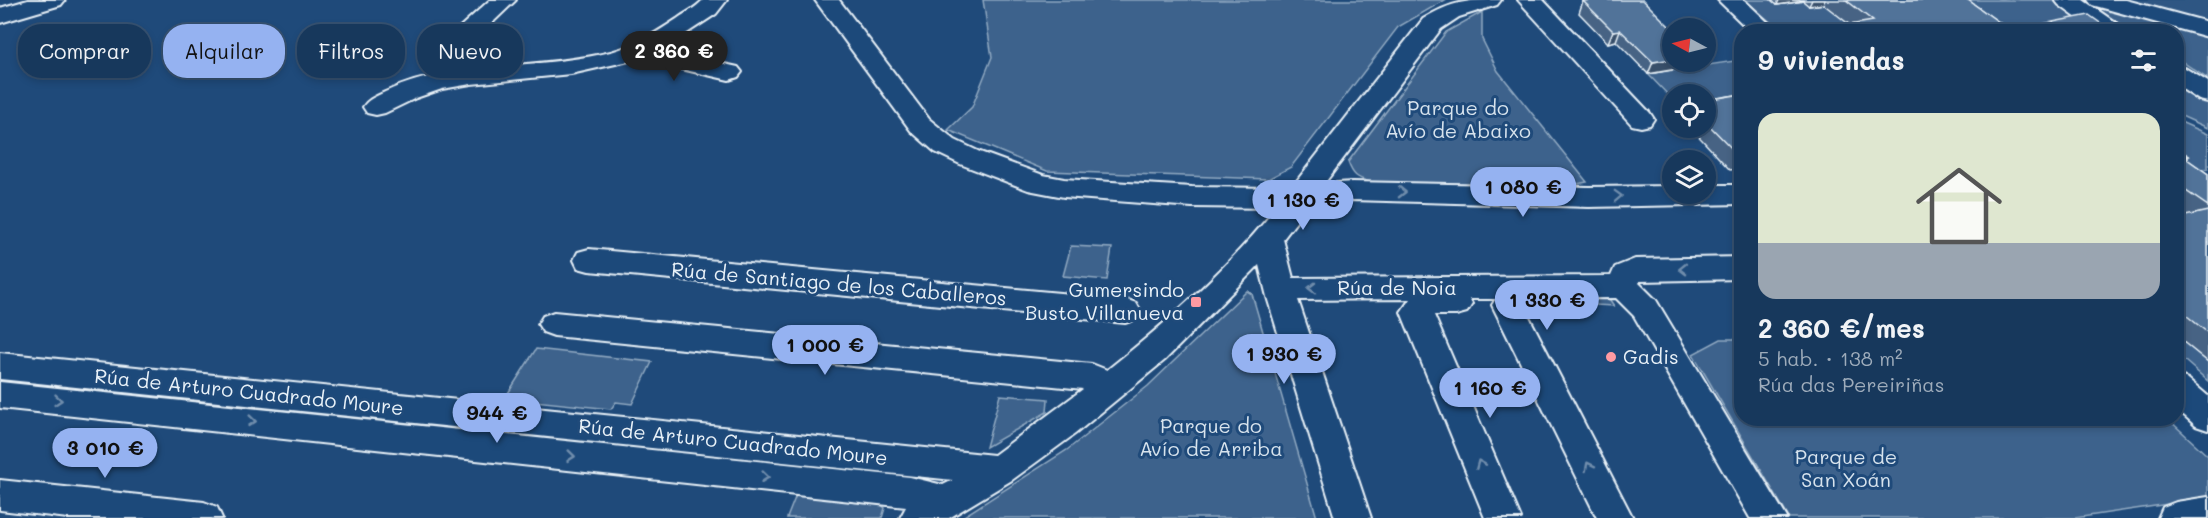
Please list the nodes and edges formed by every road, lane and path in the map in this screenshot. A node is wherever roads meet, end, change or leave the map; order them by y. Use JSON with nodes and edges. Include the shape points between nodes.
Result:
{"nodes":[{"id":1,"x":53,"y":0,"type":"edge"},
{"id":2,"x":504,"y":0,"type":"edge"},
{"id":3,"x":716,"y":0,"type":"edge"},
{"id":4,"x":826,"y":0,"type":"edge"},
{"id":5,"x":1489,"y":0,"type":"edge"},
{"id":6,"x":1530,"y":0,"type":"edge"},
{"id":7,"x":1730,"y":0,"type":"edge"},
{"id":8,"x":2067,"y":0,"type":"edge"},
{"id":9,"x":2100,"y":0,"type":"edge"},
{"id":10,"x":0,"y":16,"type":"edge"},
{"id":11,"x":478,"y":24,"type":"edge"},
{"id":12,"x":1757,"y":24,"type":"edge"},
{"id":13,"x":2102,"y":24,"type":"edge"},
{"id":14,"x":2208,"y":30,"type":"edge"},
{"id":15,"x":639,"y":51,"type":"junction"},
{"id":16,"x":729,"y":72,"type":"dead end"},
{"id":17,"x":2184,"y":79,"type":"edge"},
{"id":18,"x":2208,"y":94,"type":"edge"},
{"id":19,"x":376,"y":107,"type":"dead end"},
{"id":20,"x":1641,"y":119,"type":"dead end"},
{"id":21,"x":1329,"y":160,"type":"junction"},
{"id":22,"x":1352,"y":191,"type":"junction"},
{"id":23,"x":1734,"y":194,"type":"edge"},
{"id":24,"x":1301,"y":195,"type":"junction"},
{"id":25,"x":1268,"y":238,"type":"junction"},
{"id":26,"x":589,"y":260,"type":"dead end"},
{"id":27,"x":1734,"y":268,"type":"edge"},
{"id":28,"x":1280,"y":289,"type":"junction"},
{"id":29,"x":1634,"y":297,"type":"junction"},
{"id":30,"x":1508,"y":305,"type":"junction"},
{"id":31,"x":1125,"y":311,"type":"dead end"},
{"id":32,"x":554,"y":324,"type":"dead end"},
{"id":33,"x":0,"y":366,"type":"edge"},
{"id":34,"x":1110,"y":387,"type":"junction"},
{"id":35,"x":0,"y":395,"type":"edge"},
{"id":36,"x":2184,"y":395,"type":"edge"},
{"id":37,"x":2208,"y":416,"type":"edge"},
{"id":38,"x":1000,"y":470,"type":"junction"},
{"id":39,"x":0,"y":495,"type":"edge"},
{"id":40,"x":932,"y":510,"type":"edge"},
{"id":41,"x":2208,"y":513,"type":"edge"},
{"id":42,"x":204,"y":518,"type":"edge"},
{"id":43,"x":1353,"y":518,"type":"edge"},
{"id":44,"x":1503,"y":518,"type":"edge"},
{"id":45,"x":1616,"y":518,"type":"edge"},
{"id":46,"x":1769,"y":518,"type":"edge"},
{"id":47,"x":2176,"y":518,"type":"edge"}],
"edges":[{"from":1,"to":10,"type":"street"},
{"from":2,"to":11,"type":"street"},
{"from":3,"to":15,"type":"street","via":[[708,9]]},
{"from":4,"to":24,"type":"street","via":[[920,125],[945,146],[969,158],[1038,183],[1064,188],[1192,197]]},
{"from":5,"to":21,"type":"street","via":[[1451,12],[1432,24]]},
{"from":6,"to":20,"type":"street"},
{"from":7,"to":12,"type":"street"},
{"from":8,"to":13,"type":"street"},
{"from":9,"to":14,"type":"street"},
{"from":15,"to":16,"type":"street"},
{"from":15,"to":19,"type":"street","via":[[568,66],[443,80],[408,90]]},
{"from":17,"to":18,"type":"street"},
{"from":21,"to":22,"type":"street","via":[[1332,174]]},
{"from":21,"to":24,"type":"street"},
{"from":22,"to":23,"type":"street","one_way":true,"via":[[1589,197]]},
{"from":22,"to":24,"type":"street"},
{"from":24,"to":25,"type":"street"},
{"from":25,"to":28,"type":"street"},
{"from":25,"to":34,"type":"street","via":[[1155,351]]},
{"from":26,"to":31,"type":"street","name":"Rúa de Santiago de los Caballeros"},
{"from":27,"to":29,"type":"street","one_way":true,"via":[[1635,270],[1626,274]]},
{"from":29,"to":28,"type":"street","name":"Rúa de Noia","one_way":true},
{"from":28,"to":43,"type":"street"},
{"from":29,"to":30,"type":"street","name":"Rúa de Noia"},
{"from":29,"to":46,"type":"street"},
{"from":44,"to":30,"type":"street","name":"Rúa de Noia","one_way":true,"via":[[1417,312],[1424,304]]},
{"from":45,"to":30,"type":"street","one_way":true},
{"from":32,"to":34,"type":"street","via":[[1092,377]]},
{"from":33,"to":38,"type":"street","name":"Rúa de Arturo Cuadrado Moure"},
{"from":34,"to":38,"type":"street"},
{"from":35,"to":40,"type":"street","name":"Rúa de Arturo Cuadrado Moure","one_way":true,"via":[[898,491]]},
{"from":36,"to":37,"type":"street"},
{"from":38,"to":40,"type":"street"},
{"from":39,"to":42,"type":"street"},
{"from":41,"to":47,"type":"street"}]}
